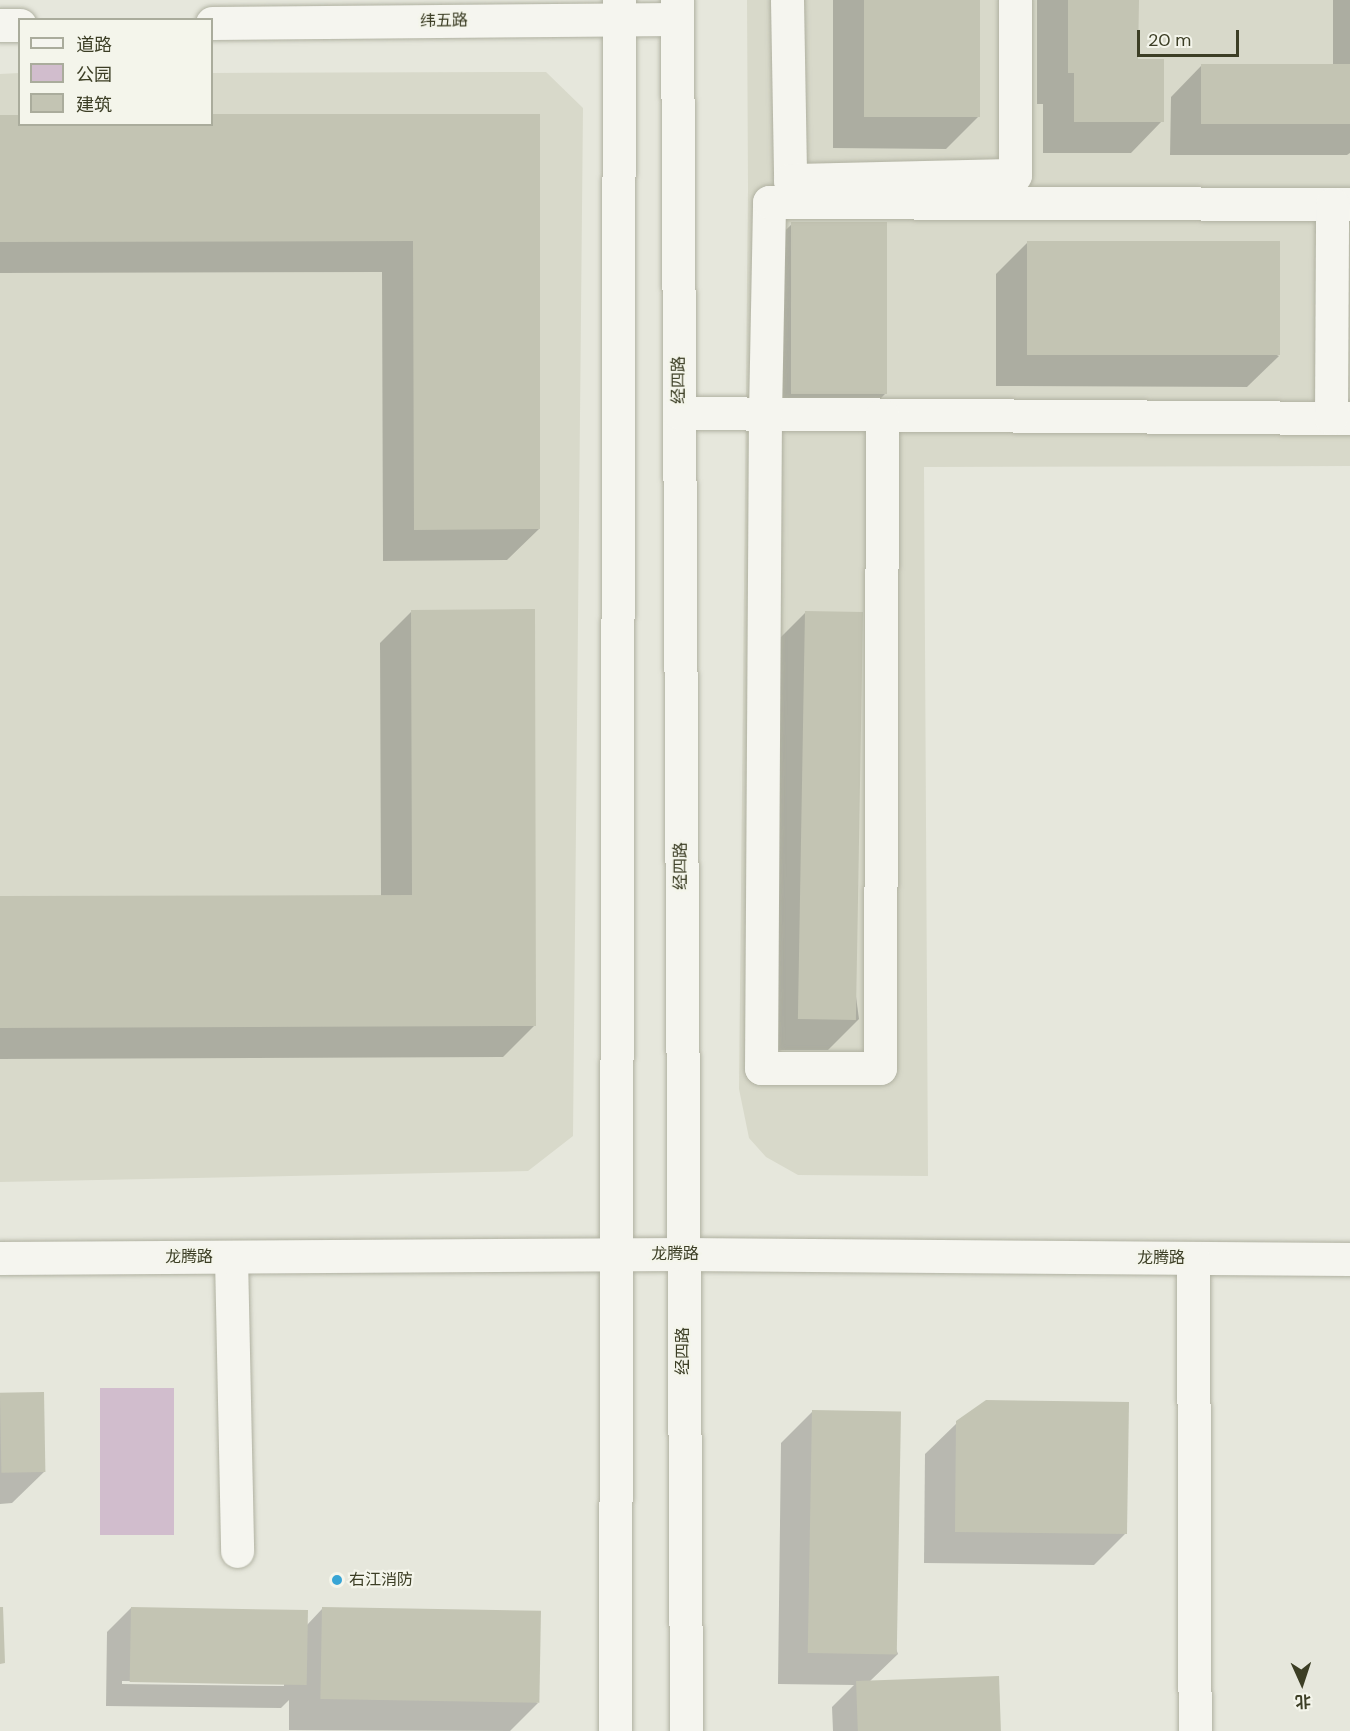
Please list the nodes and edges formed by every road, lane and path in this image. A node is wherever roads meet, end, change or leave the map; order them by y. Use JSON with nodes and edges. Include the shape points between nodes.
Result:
{"nodes":[{"id":1,"x":787,"y":0,"type":"edge"},
{"id":2,"x":1015,"y":0,"type":"edge"},
{"id":3,"x":619,"y":10,"type":"edge"},
{"id":4,"x":677,"y":10,"type":"edge"},
{"id":5,"x":213,"y":23,"type":"edge"},
{"id":6,"x":0,"y":25,"type":"edge"},
{"id":7,"x":18,"y":25,"type":"edge"},
{"id":8,"x":1341,"y":204,"type":"edge"},
{"id":9,"x":679,"y":413,"type":"junction"},
{"id":10,"x":765,"y":414,"type":"junction"},
{"id":11,"x":882,"y":415,"type":"junction"},
{"id":12,"x":1340,"y":418,"type":"edge"},
{"id":13,"x":682,"y":1254,"type":"junction"},
{"id":14,"x":616,"y":1255,"type":"junction"},
{"id":15,"x":231,"y":1257,"type":"junction"},
{"id":16,"x":0,"y":1258,"type":"edge"},
{"id":17,"x":1193,"y":1258,"type":"junction"},
{"id":18,"x":1350,"y":1259,"type":"edge"},
{"id":19,"x":237,"y":1551,"type":"dead end"},
{"id":20,"x":615,"y":1731,"type":"edge"},
{"id":21,"x":686,"y":1731,"type":"edge"},
{"id":22,"x":1195,"y":1731,"type":"edge"}],
"edges":[{"from":1,"to":2,"type":"street","via":[[790,180],[1016,175]]},
{"from":3,"to":4,"type":"street","name":"纬五路"},
{"from":3,"to":5,"type":"street","name":"纬五路"},
{"from":3,"to":14,"type":"street"},
{"from":4,"to":9,"type":"street","name":"经四路"},
{"from":6,"to":7,"type":"street"},
{"from":8,"to":10,"type":"street","via":[[769,202]]},
{"from":8,"to":12,"type":"street"},
{"from":9,"to":10,"type":"street"},
{"from":9,"to":13,"type":"street","name":"经四路"},
{"from":10,"to":11,"type":"street"},
{"from":10,"to":11,"type":"street","via":[[761,1068],[880,1068]]},
{"from":11,"to":12,"type":"street"},
{"from":13,"to":14,"type":"street","name":"龙腾路"},
{"from":13,"to":17,"type":"street","name":"龙腾路"},
{"from":13,"to":21,"type":"street","name":"经四路"},
{"from":14,"to":15,"type":"street","name":"龙腾路"},
{"from":14,"to":20,"type":"street"},
{"from":15,"to":16,"type":"street","name":"龙腾路"},
{"from":15,"to":19,"type":"street"},
{"from":17,"to":18,"type":"street","name":"龙腾路"},
{"from":17,"to":22,"type":"street"}]}
